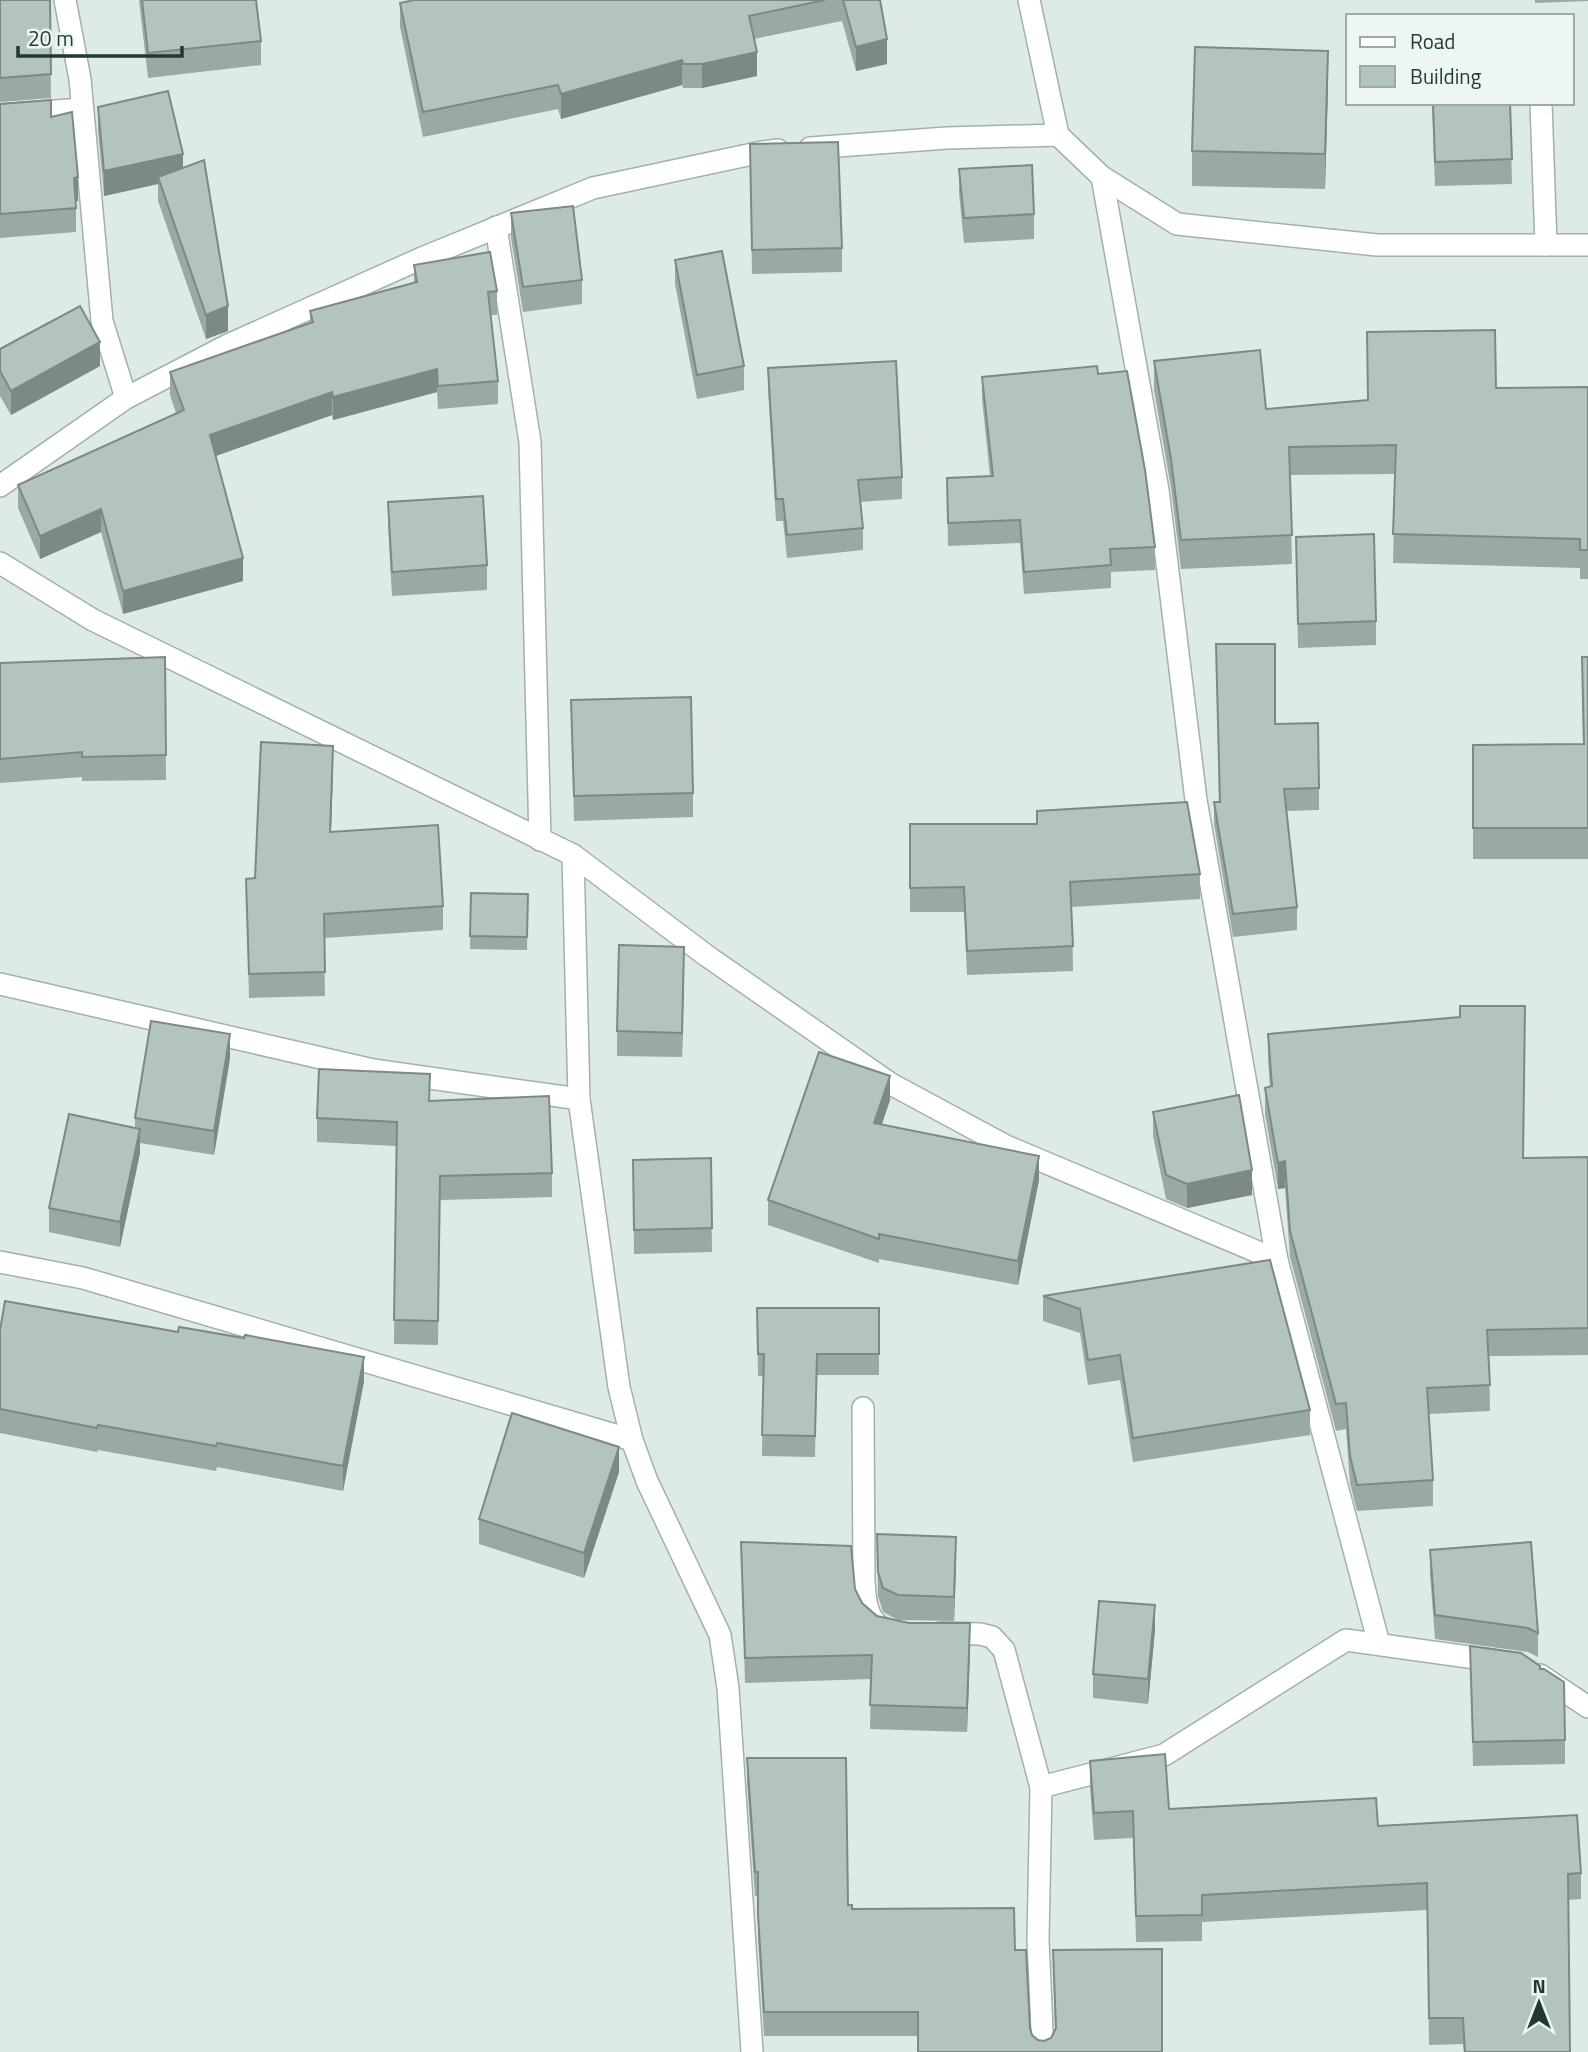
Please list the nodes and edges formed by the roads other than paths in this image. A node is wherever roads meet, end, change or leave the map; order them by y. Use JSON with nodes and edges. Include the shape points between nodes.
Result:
{"nodes":[{"id":1,"x":65,"y":0,"type":"edge"},
{"id":2,"x":1029,"y":0,"type":"edge"},
{"id":3,"x":1541,"y":105,"type":"edge"},
{"id":4,"x":82,"y":109,"type":"junction"},
{"id":5,"x":0,"y":115,"type":"edge"},
{"id":6,"x":1058,"y":135,"type":"junction"},
{"id":7,"x":1102,"y":177,"type":"junction"},
{"id":8,"x":496,"y":227,"type":"junction"},
{"id":9,"x":1546,"y":245,"type":"junction"},
{"id":10,"x":1588,"y":245,"type":"edge"},
{"id":11,"x":126,"y":398,"type":"junction"},
{"id":12,"x":0,"y":486,"type":"edge"},
{"id":13,"x":0,"y":563,"type":"edge"},
{"id":14,"x":540,"y":840,"type":"junction"},
{"id":15,"x":573,"y":856,"type":"junction"},
{"id":16,"x":0,"y":984,"type":"edge"},
{"id":17,"x":579,"y":1099,"type":"junction"},
{"id":18,"x":1277,"y":1260,"type":"junction"},
{"id":19,"x":0,"y":1262,"type":"edge"},
{"id":20,"x":863,"y":1408,"type":"dead end"},
{"id":21,"x":632,"y":1440,"type":"junction"},
{"id":22,"x":1379,"y":1644,"type":"junction"},
{"id":23,"x":1588,"y":1707,"type":"edge"},
{"id":24,"x":1041,"y":1787,"type":"junction"},
{"id":25,"x":752,"y":2052,"type":"edge"},
{"id":26,"x":1043,"y":2052,"type":"edge"}],
"edges":[{"from":1,"to":4,"type":"street"},
{"from":2,"to":6,"type":"street"},
{"from":3,"to":9,"type":"street"},
{"from":4,"to":5,"type":"street"},
{"from":4,"to":11,"type":"street","via":[[102,321]]},
{"from":6,"to":7,"type":"street"},
{"from":6,"to":8,"type":"street","via":[[762,152],[593,188]]},
{"from":7,"to":9,"type":"street","via":[[1177,224],[1377,245]]},
{"from":7,"to":18,"type":"street","via":[[1158,490],[1196,800]]},
{"from":8,"to":11,"type":"street","via":[[228,345]]},
{"from":8,"to":14,"type":"street","via":[[530,442]]},
{"from":9,"to":10,"type":"street"},
{"from":11,"to":12,"type":"street"},
{"from":13,"to":14,"type":"street","via":[[93,620]]},
{"from":14,"to":15,"type":"street"},
{"from":15,"to":17,"type":"street"},
{"from":15,"to":18,"type":"street","via":[[891,1084],[1006,1146]]},
{"from":16,"to":17,"type":"street","via":[[373,1070]]},
{"from":17,"to":21,"type":"street","via":[[620,1387]]},
{"from":18,"to":22,"type":"street"},
{"from":19,"to":21,"type":"street","via":[[83,1278]]},
{"from":20,"to":24,"type":"street","via":[[866,1607],[876,1624],[892,1633],[992,1637],[1004,1650]]},
{"from":21,"to":25,"type":"street","via":[[720,1635],[728,1688]]},
{"from":22,"to":23,"type":"street","via":[[1519,1664]]},
{"from":22,"to":24,"type":"street","via":[[1346,1640],[1164,1755]]},
{"from":24,"to":26,"type":"street","via":[[1038,1940]]}]}
